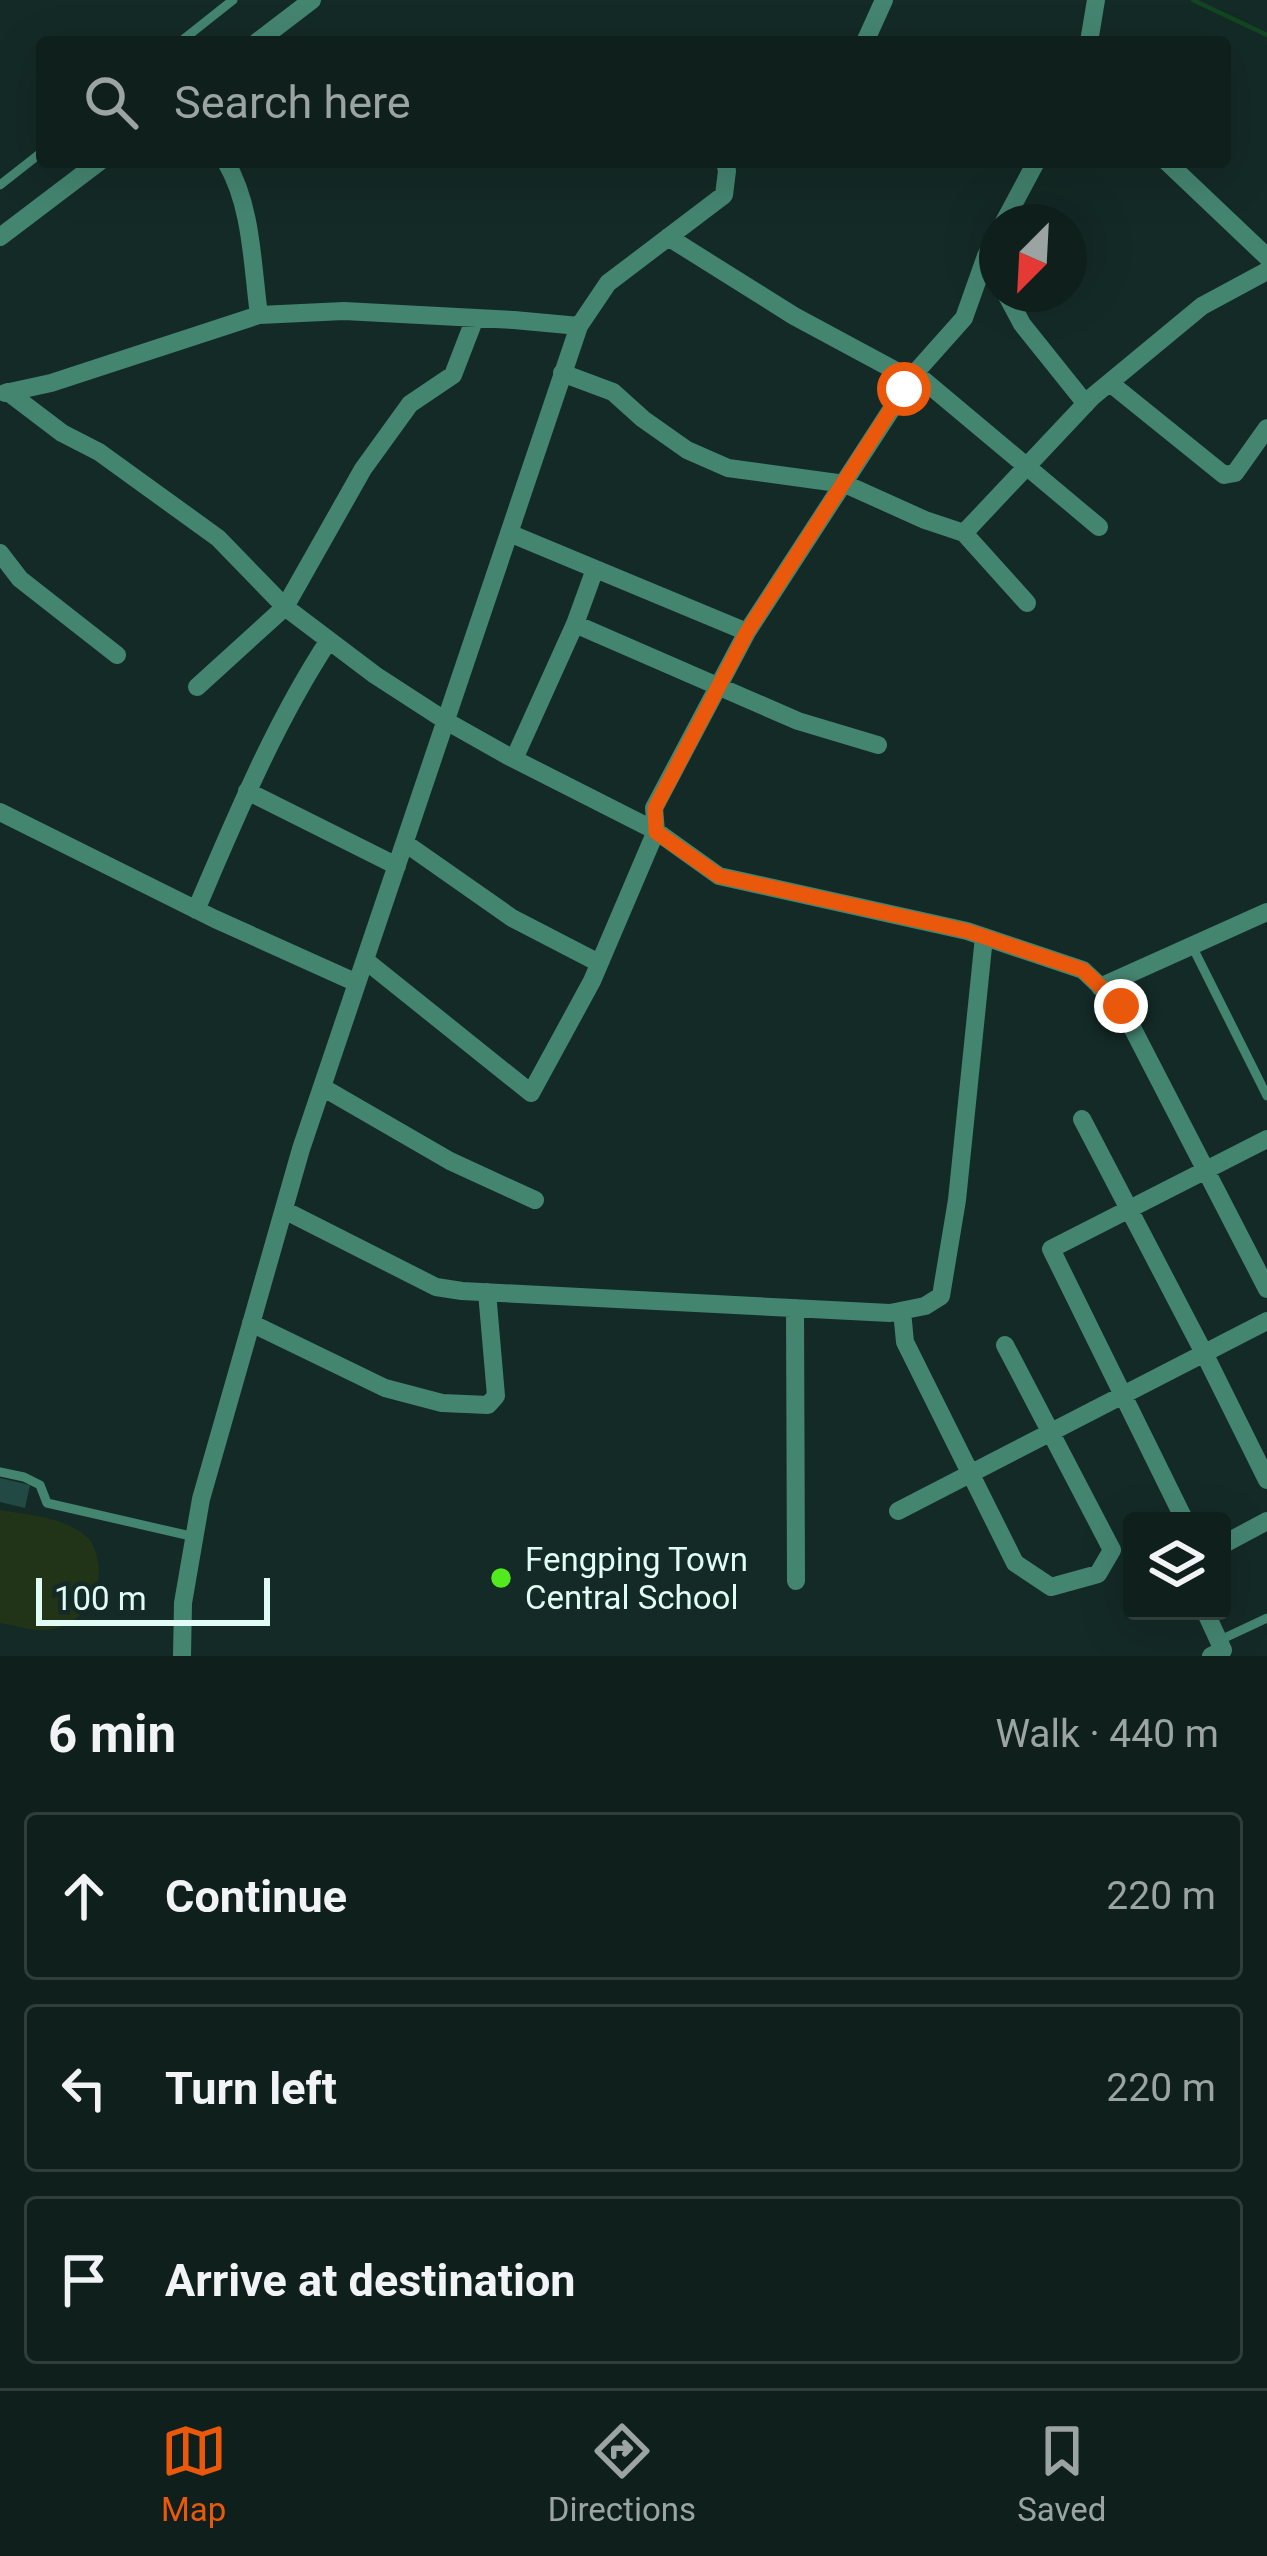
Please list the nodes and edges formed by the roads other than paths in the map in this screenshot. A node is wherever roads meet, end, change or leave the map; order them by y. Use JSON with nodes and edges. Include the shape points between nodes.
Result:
{"nodes":[{"id":1,"x":233,"y":0,"type":"edge"},
{"id":2,"x":312,"y":0,"type":"edge"},
{"id":3,"x":884,"y":0,"type":"edge"},
{"id":4,"x":1096,"y":0,"type":"edge"},
{"id":5,"x":188,"y":36,"type":"edge"},
{"id":6,"x":265,"y":36,"type":"edge"},
{"id":7,"x":868,"y":36,"type":"edge"},
{"id":8,"x":1090,"y":36,"type":"edge"},
{"id":9,"x":36,"y":157,"type":"edge"},
{"id":10,"x":91,"y":168,"type":"edge"},
{"id":11,"x":229,"y":168,"type":"edge"},
{"id":12,"x":726,"y":168,"type":"edge"},
{"id":13,"x":1033,"y":168,"type":"edge"},
{"id":14,"x":1173,"y":168,"type":"edge"},
{"id":15,"x":0,"y":185,"type":"edge"},
{"id":16,"x":1014,"y":204,"type":"edge"},
{"id":17,"x":0,"y":237,"type":"edge"},
{"id":18,"x":668,"y":237,"type":"junction"},
{"id":19,"x":1267,"y":257,"type":"edge"},
{"id":20,"x":1267,"y":271,"type":"edge"},
{"id":21,"x":979,"y":276,"type":"edge"},
{"id":22,"x":1016,"y":312,"type":"edge"},
{"id":23,"x":259,"y":315,"type":"junction"},
{"id":24,"x":475,"y":318,"type":"junction"},
{"id":25,"x":579,"y":326,"type":"junction"},
{"id":26,"x":562,"y":373,"type":"junction"},
{"id":27,"x":913,"y":376,"type":"junction"},
{"id":28,"x":1109,"y":383,"type":"junction"},
{"id":29,"x":4,"y":393,"type":"edge"},
{"id":30,"x":1086,"y":404,"type":"junction"},
{"id":31,"x":1267,"y":428,"type":"edge"},
{"id":32,"x":1027,"y":466,"type":"junction"},
{"id":33,"x":845,"y":484,"type":"junction"},
{"id":34,"x":1100,"y":527,"type":"dead end"},
{"id":35,"x":509,"y":533,"type":"junction"},
{"id":36,"x":964,"y":533,"type":"junction"},
{"id":37,"x":0,"y":553,"type":"edge"},
{"id":38,"x":595,"y":569,"type":"junction"},
{"id":39,"x":1027,"y":603,"type":"dead end"},
{"id":40,"x":285,"y":607,"type":"junction"},
{"id":41,"x":574,"y":624,"type":"junction"},
{"id":42,"x":747,"y":632,"type":"junction"},
{"id":43,"x":329,"y":640,"type":"junction"},
{"id":44,"x":117,"y":655,"type":"dead end"},
{"id":45,"x":197,"y":687,"type":"dead end"},
{"id":46,"x":718,"y":687,"type":"junction"},
{"id":47,"x":446,"y":721,"type":"junction"},
{"id":48,"x":878,"y":745,"type":"dead end"},
{"id":49,"x":514,"y":760,"type":"junction"},
{"id":50,"x":247,"y":791,"type":"junction"},
{"id":51,"x":655,"y":808,"type":"junction"},
{"id":52,"x":0,"y":812,"type":"edge"},
{"id":53,"x":620,"y":813,"type":"junction"},
{"id":54,"x":656,"y":832,"type":"junction"},
{"id":55,"x":405,"y":843,"type":"junction"},
{"id":56,"x":397,"y":866,"type":"junction"},
{"id":57,"x":196,"y":910,"type":"junction"},
{"id":58,"x":1266,"y":915,"type":"edge"},
{"id":59,"x":984,"y":937,"type":"junction"},
{"id":60,"x":1192,"y":946,"type":"junction"},
{"id":61,"x":365,"y":960,"type":"junction"},
{"id":62,"x":599,"y":963,"type":"junction"},
{"id":63,"x":357,"y":983,"type":"junction"},
{"id":64,"x":1100,"y":987,"type":"junction"},
{"id":65,"x":322,"y":1087,"type":"junction"},
{"id":66,"x":1267,"y":1096,"type":"edge"},
{"id":67,"x":1082,"y":1119,"type":"dead end"},
{"id":68,"x":1267,"y":1139,"type":"edge"},
{"id":69,"x":1205,"y":1170,"type":"junction"},
{"id":70,"x":535,"y":1200,"type":"dead end"},
{"id":71,"x":1129,"y":1208,"type":"junction"},
{"id":72,"x":284,"y":1210,"type":"junction"},
{"id":73,"x":1267,"y":1288,"type":"edge"},
{"id":74,"x":487,"y":1292,"type":"junction"},
{"id":75,"x":795,"y":1308,"type":"junction"},
{"id":76,"x":902,"y":1311,"type":"junction"},
{"id":77,"x":1267,"y":1321,"type":"edge"},
{"id":78,"x":251,"y":1323,"type":"junction"},
{"id":79,"x":1005,"y":1345,"type":"dead end"},
{"id":80,"x":1204,"y":1353,"type":"junction"},
{"id":81,"x":1123,"y":1395,"type":"junction"},
{"id":82,"x":1049,"y":1433,"type":"junction"},
{"id":83,"x":0,"y":1472,"type":"edge"},
{"id":84,"x":972,"y":1473,"type":"junction"},
{"id":85,"x":1267,"y":1480,"type":"edge"},
{"id":86,"x":898,"y":1511,"type":"dead end"},
{"id":87,"x":1181,"y":1512,"type":"edge"},
{"id":88,"x":1267,"y":1521,"type":"edge"},
{"id":89,"x":195,"y":1538,"type":"junction"},
{"id":90,"x":1231,"y":1540,"type":"edge"},
{"id":91,"x":796,"y":1581,"type":"dead end"},
{"id":92,"x":1267,"y":1618,"type":"edge"},
{"id":93,"x":1215,"y":1648,"type":"edge"},
{"id":94,"x":182,"y":1656,"type":"edge"}],
"edges":[{"from":1,"to":5,"type":"lane"},
{"from":2,"to":6,"type":"street"},
{"from":3,"to":7,"type":"street"},
{"from":4,"to":8,"type":"street"},
{"from":9,"to":15,"type":"lane"},
{"from":10,"to":17,"type":"street"},
{"from":11,"to":23,"type":"street","via":[[246,218]]},
{"from":12,"to":18,"type":"street","via":[[724,195]]},
{"from":13,"to":16,"type":"street"},
{"from":14,"to":19,"type":"street"},
{"from":18,"to":25,"type":"street","via":[[608,283]]},
{"from":18,"to":27,"type":"street","via":[[794,316]]},
{"from":20,"to":28,"type":"street","via":[[1202,306]]},
{"from":21,"to":27,"type":"street","via":[[964,319]]},
{"from":22,"to":30,"type":"street"},
{"from":23,"to":24,"type":"street"},
{"from":23,"to":29,"type":"street"},
{"from":24,"to":25,"type":"street"},
{"from":24,"to":40,"type":"street","via":[[453,375],[398,420]]},
{"from":25,"to":26,"type":"street"},
{"from":26,"to":33,"type":"street","via":[[614,392],[687,449],[728,468]]},
{"from":26,"to":35,"type":"street"},
{"from":27,"to":32,"type":"street"},
{"from":27,"to":33,"type":"street"},
{"from":28,"to":30,"type":"street"},
{"from":28,"to":31,"type":"street","via":[[1224,475],[1235,473]]},
{"from":29,"to":40,"type":"street","via":[[218,538]]},
{"from":30,"to":32,"type":"street"},
{"from":32,"to":34,"type":"street"},
{"from":32,"to":36,"type":"street"},
{"from":33,"to":36,"type":"street"},
{"from":33,"to":42,"type":"street"},
{"from":35,"to":38,"type":"street"},
{"from":35,"to":47,"type":"street"},
{"from":36,"to":39,"type":"street"},
{"from":37,"to":44,"type":"street","via":[[20,579]]},
{"from":38,"to":41,"type":"street"},
{"from":38,"to":42,"type":"street"},
{"from":40,"to":43,"type":"street"},
{"from":40,"to":45,"type":"street"},
{"from":41,"to":46,"type":"street"},
{"from":41,"to":49,"type":"street"},
{"from":42,"to":46,"type":"street"},
{"from":43,"to":47,"type":"street"},
{"from":43,"to":50,"type":"street"},
{"from":46,"to":48,"type":"street"},
{"from":46,"to":51,"type":"street"},
{"from":47,"to":49,"type":"street"},
{"from":47,"to":55,"type":"street"},
{"from":49,"to":53,"type":"street"},
{"from":50,"to":56,"type":"street"},
{"from":50,"to":57,"type":"street"},
{"from":51,"to":53,"type":"street"},
{"from":51,"to":54,"type":"street"},
{"from":52,"to":57,"type":"street"},
{"from":53,"to":54,"type":"street"},
{"from":54,"to":59,"type":"street","via":[[719,876]]},
{"from":54,"to":62,"type":"street"},
{"from":55,"to":56,"type":"street"},
{"from":55,"to":62,"type":"street","via":[[512,918]]},
{"from":56,"to":61,"type":"street"},
{"from":57,"to":63,"type":"street"},
{"from":58,"to":60,"type":"street"},
{"from":59,"to":64,"type":"street","via":[[1083,970]]},
{"from":59,"to":76,"type":"street","via":[[941,1296]]},
{"from":60,"to":64,"type":"street"},
{"from":60,"to":66,"type":"lane"},
{"from":61,"to":62,"type":"street","via":[[531,1093]]},
{"from":61,"to":63,"type":"street"},
{"from":63,"to":65,"type":"street"},
{"from":64,"to":69,"type":"street","via":[[1121,1006]]},
{"from":65,"to":70,"type":"street"},
{"from":65,"to":72,"type":"street"},
{"from":67,"to":71,"type":"street"},
{"from":68,"to":69,"type":"street"},
{"from":69,"to":71,"type":"street"},
{"from":69,"to":73,"type":"street"},
{"from":71,"to":80,"type":"street"},
{"from":71,"to":81,"type":"street","via":[[1051,1249]]},
{"from":72,"to":74,"type":"street","via":[[436,1287]]},
{"from":72,"to":78,"type":"street"},
{"from":74,"to":75,"type":"street"},
{"from":74,"to":78,"type":"street","via":[[496,1396],[488,1405],[385,1388]]},
{"from":75,"to":76,"type":"street"},
{"from":75,"to":91,"type":"street"},
{"from":76,"to":84,"type":"street","via":[[904,1342]]},
{"from":77,"to":80,"type":"street"},
{"from":78,"to":89,"type":"street"},
{"from":79,"to":82,"type":"street"},
{"from":80,"to":81,"type":"street"},
{"from":80,"to":85,"type":"street"},
{"from":81,"to":82,"type":"street"},
{"from":81,"to":87,"type":"street"},
{"from":82,"to":84,"type":"street"},
{"from":82,"to":84,"type":"street","via":[[1112,1550],[1098,1574],[1051,1587],[1015,1563]]},
{"from":83,"to":89,"type":"lane","via":[[40,1485],[47,1503]]},
{"from":84,"to":86,"type":"street"},
{"from":88,"to":90,"type":"street"},
{"from":89,"to":94,"type":"street"},
{"from":92,"to":93,"type":"lane"}]}
